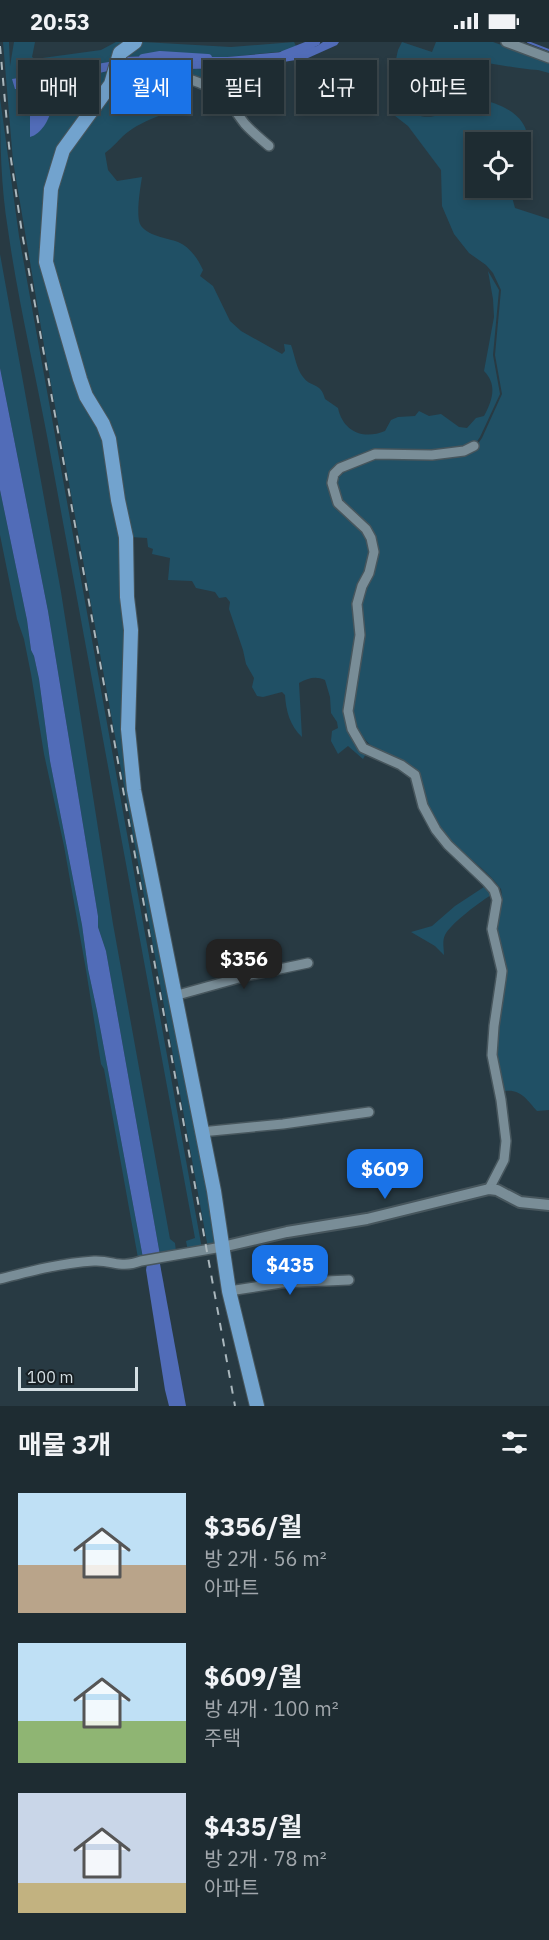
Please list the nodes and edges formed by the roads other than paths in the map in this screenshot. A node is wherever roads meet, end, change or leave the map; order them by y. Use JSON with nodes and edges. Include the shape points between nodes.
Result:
{"nodes":[{"id":1,"x":135,"y":42,"type":"edge"},
{"id":2,"x":506,"y":42,"type":"edge"},
{"id":3,"x":549,"y":58,"type":"edge"},
{"id":4,"x":119,"y":60,"type":"edge"},
{"id":5,"x":111,"y":79,"type":"edge"},
{"id":6,"x":191,"y":82,"type":"edge"},
{"id":7,"x":269,"y":146,"type":"dead end"},
{"id":8,"x":474,"y":446,"type":"dead end"},
{"id":9,"x":308,"y":963,"type":"dead end"},
{"id":10,"x":174,"y":996,"type":"junction"},
{"id":11,"x":369,"y":1112,"type":"dead end"},
{"id":12,"x":201,"y":1132,"type":"junction"},
{"id":13,"x":489,"y":1189,"type":"junction"},
{"id":14,"x":549,"y":1205,"type":"edge"},
{"id":15,"x":222,"y":1247,"type":"junction"},
{"id":16,"x":0,"y":1279,"type":"edge"},
{"id":17,"x":349,"y":1280,"type":"dead end"},
{"id":18,"x":229,"y":1291,"type":"junction"},
{"id":19,"x":257,"y":1406,"type":"edge"}],
"edges":[{"from":1,"to":4,"type":"main road","via":[[123,50]]},
{"from":2,"to":3,"type":"street"},
{"from":5,"to":10,"type":"main road","via":[[58,163],[50,204],[46,262],[80,379],[103,424],[114,458],[127,549],[130,760]]},
{"from":6,"to":7,"type":"street","via":[[218,93]]},
{"from":8,"to":13,"type":"street","via":[[432,455],[375,454],[340,468],[332,483],[338,503],[366,529],[374,552],[357,604],[360,634],[348,711],[356,737],[368,751],[415,775],[423,806],[436,830],[496,895],[492,928],[501,979],[492,1055],[506,1141],[504,1160]]},
{"from":9,"to":10,"type":"street"},
{"from":10,"to":12,"type":"main road"},
{"from":11,"to":12,"type":"street"},
{"from":12,"to":15,"type":"main road"},
{"from":13,"to":14,"type":"street","via":[[520,1202]]},
{"from":13,"to":15,"type":"street","via":[[367,1219]]},
{"from":15,"to":16,"type":"street","via":[[128,1266],[97,1261],[60,1264]]},
{"from":15,"to":18,"type":"main road"},
{"from":17,"to":18,"type":"street","via":[[281,1283]]},
{"from":18,"to":19,"type":"main road"}]}
